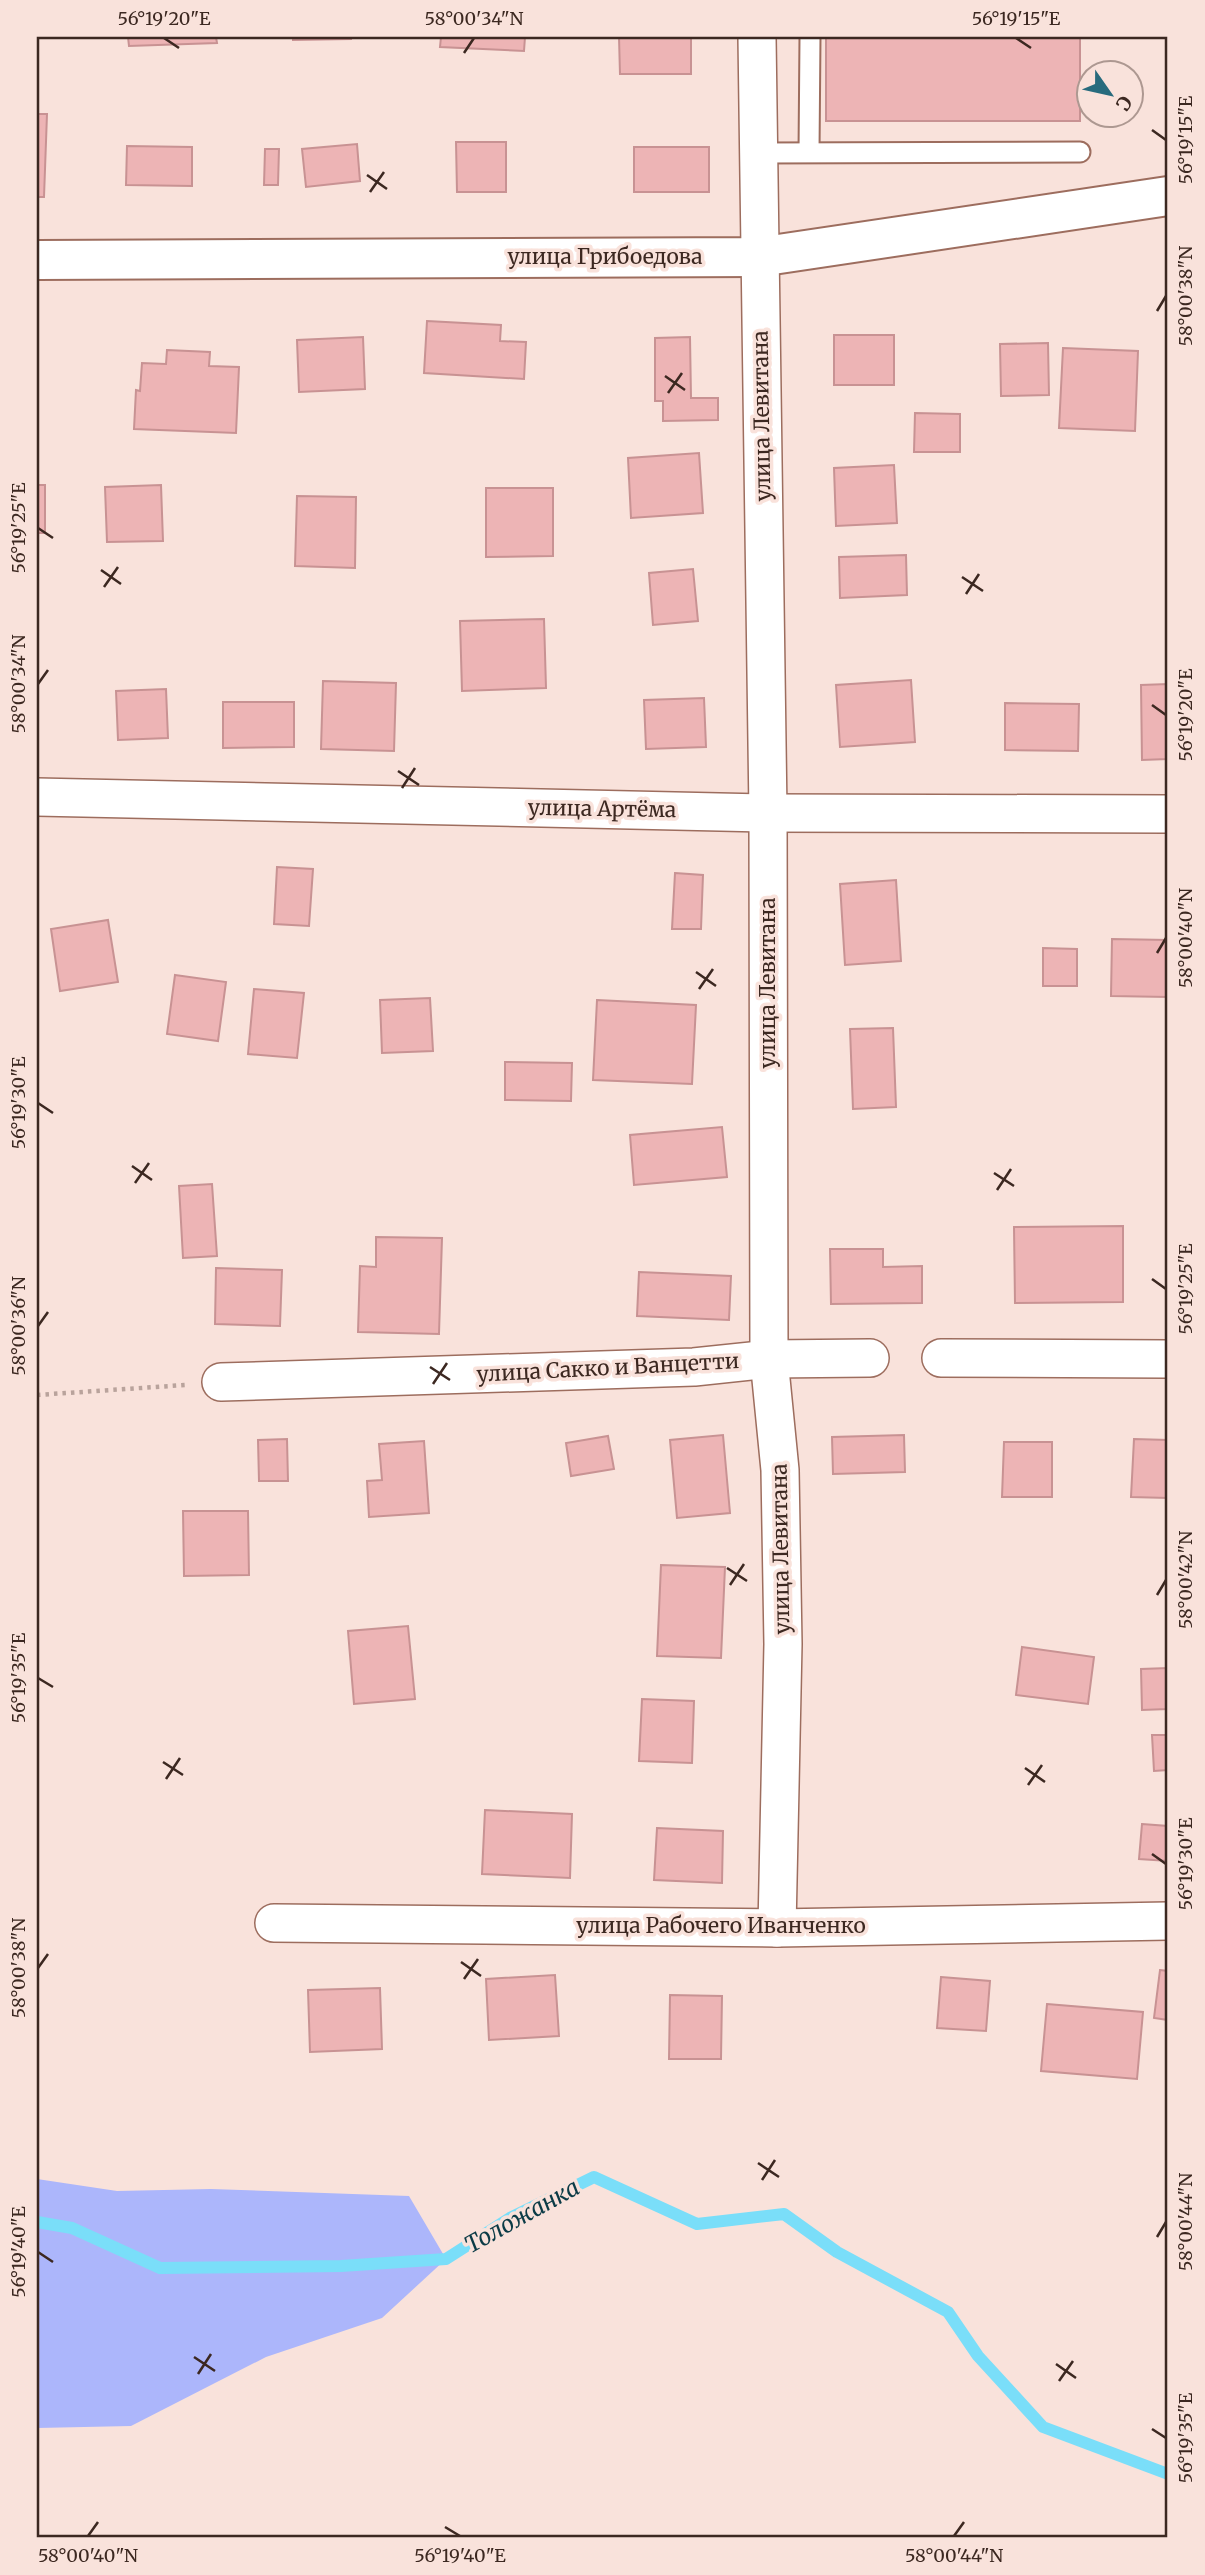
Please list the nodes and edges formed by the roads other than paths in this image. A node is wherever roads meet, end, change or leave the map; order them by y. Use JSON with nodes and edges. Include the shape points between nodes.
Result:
{"nodes":[{"id":1,"x":757,"y":37,"type":"edge"},
{"id":2,"x":810,"y":37,"type":"edge"},
{"id":3,"x":809,"y":152,"type":"junction"},
{"id":4,"x":1080,"y":152,"type":"dead end"},
{"id":5,"x":758,"y":153,"type":"junction"},
{"id":6,"x":1168,"y":196,"type":"edge"},
{"id":7,"x":759,"y":257,"type":"junction"},
{"id":8,"x":37,"y":260,"type":"edge"},
{"id":9,"x":37,"y":797,"type":"edge"},
{"id":10,"x":768,"y":813,"type":"junction"},
{"id":11,"x":1168,"y":814,"type":"edge"},
{"id":12,"x":870,"y":1358,"type":"dead end"},
{"id":13,"x":941,"y":1358,"type":"dead end"},
{"id":14,"x":769,"y":1359,"type":"junction"},
{"id":15,"x":1168,"y":1359,"type":"edge"},
{"id":16,"x":221,"y":1382,"type":"road end"},
{"id":17,"x":1168,"y":1921,"type":"edge"},
{"id":18,"x":274,"y":1923,"type":"dead end"},
{"id":19,"x":777,"y":1928,"type":"junction"}],
"edges":[{"from":1,"to":5,"type":"street","name":"улица Левитана"},
{"from":2,"to":3,"type":"lane"},
{"from":3,"to":4,"type":"lane"},
{"from":3,"to":5,"type":"lane"},
{"from":5,"to":7,"type":"street","name":"улица Левитана"},
{"from":6,"to":7,"type":"street","name":"улица Грибоедова"},
{"from":7,"to":8,"type":"street","name":"улица Грибоедова"},
{"from":7,"to":10,"type":"street","name":"улица Левитана"},
{"from":9,"to":10,"type":"street","name":"улица Артёма"},
{"from":10,"to":11,"type":"street","name":"улица Артёма"},
{"from":10,"to":14,"type":"street","name":"улица Левитана"},
{"from":12,"to":14,"type":"street","name":"улица Сакко и Ванцетти"},
{"from":13,"to":15,"type":"street"},
{"from":14,"to":16,"type":"street","name":"улица Сакко и Ванцетти","via":[[694,1367]]},
{"from":14,"to":19,"type":"street","name":"улица Левитана","via":[[780,1470],[782,1591]]},
{"from":17,"to":19,"type":"street","name":"улица Рабочего Иванченко"},
{"from":18,"to":19,"type":"street","name":"улица Рабочего Иванченко"}]}
